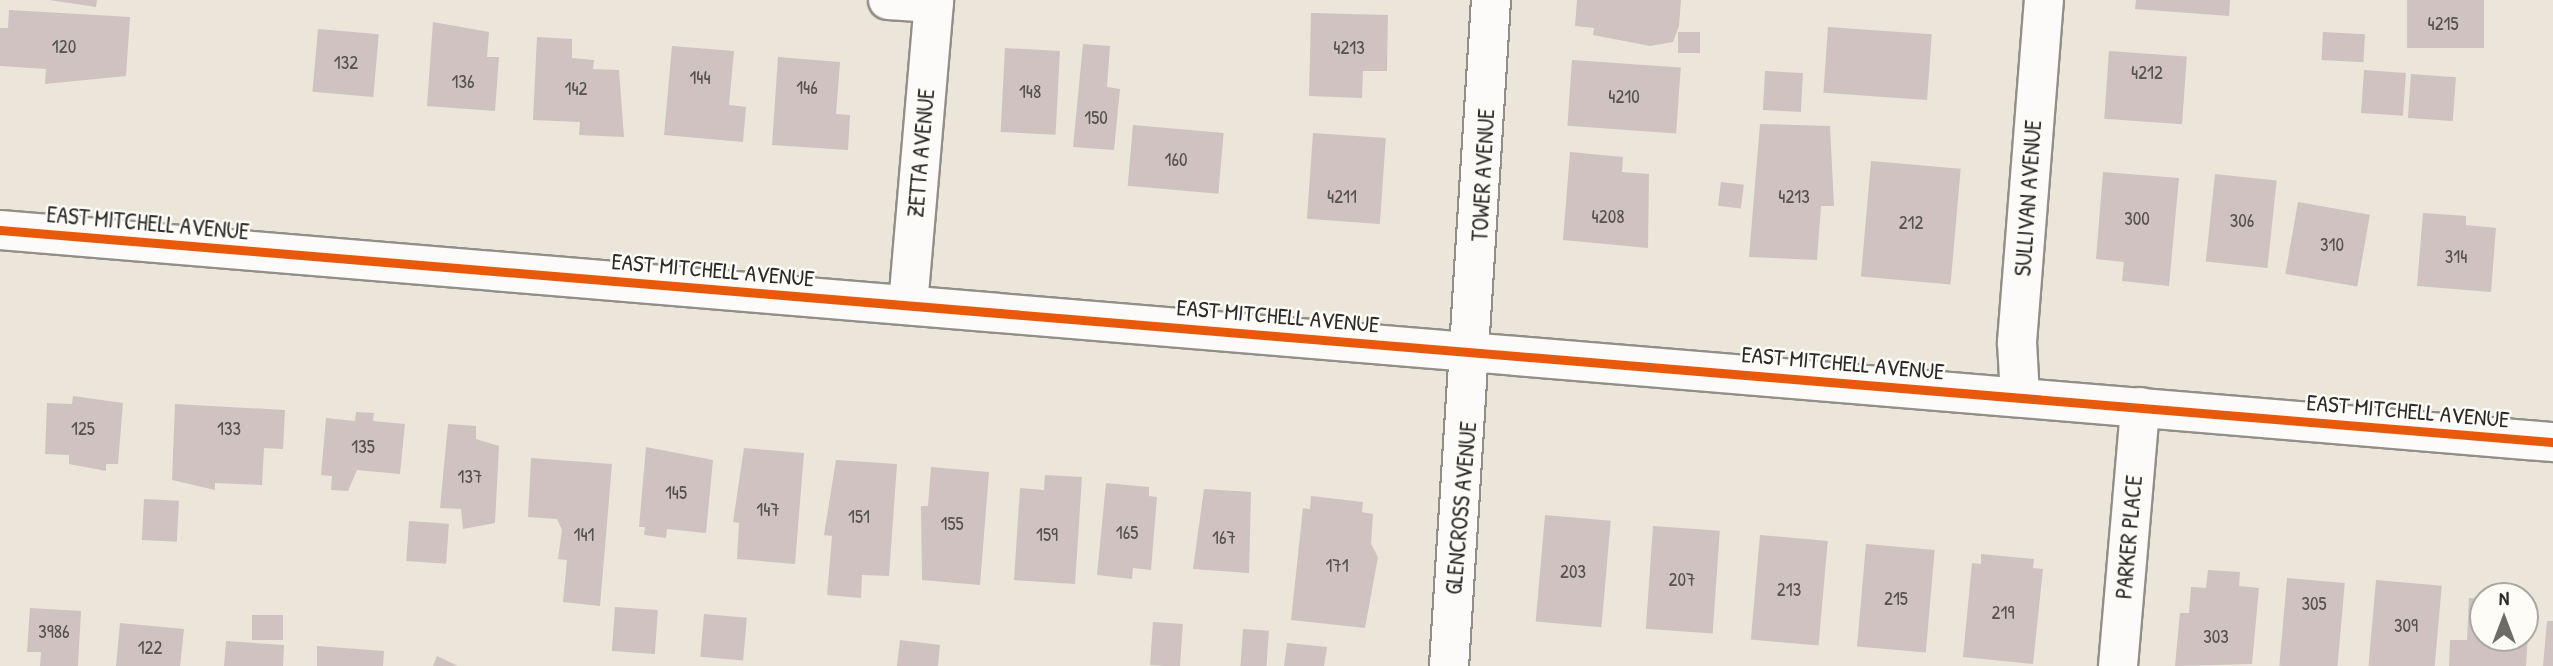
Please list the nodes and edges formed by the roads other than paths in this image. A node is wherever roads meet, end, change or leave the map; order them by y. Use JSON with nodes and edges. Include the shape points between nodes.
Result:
{"nodes":[{"id":1,"x":888,"y":0,"type":"edge"},
{"id":2,"x":1492,"y":0,"type":"edge"},
{"id":3,"x":2044,"y":0,"type":"edge"},
{"id":4,"x":934,"y":2,"type":"edge"},
{"id":5,"x":0,"y":230,"type":"edge"},
{"id":6,"x":908,"y":305,"type":"junction"},
{"id":7,"x":1474,"y":350,"type":"junction"},
{"id":8,"x":2020,"y":397,"type":"junction"},
{"id":9,"x":2140,"y":407,"type":"junction"},
{"id":10,"x":2553,"y":442,"type":"edge"},
{"id":11,"x":1449,"y":666,"type":"edge"},
{"id":12,"x":2118,"y":666,"type":"edge"}],
"edges":[{"from":1,"to":4,"type":"street"},
{"from":2,"to":7,"type":"street","name":"TOWER AVENUE"},
{"from":3,"to":8,"type":"street","name":"SULLIVAN AVENUE","via":[[2017,342]]},
{"from":4,"to":6,"type":"street","name":"ZETTA AVENUE"},
{"from":5,"to":6,"type":"street","name":"EAST MITCHELL AVENUE"},
{"from":6,"to":7,"type":"street","name":"EAST MITCHELL AVENUE"},
{"from":7,"to":8,"type":"street","name":"EAST MITCHELL AVENUE"},
{"from":7,"to":11,"type":"street","name":"GLENCROSS AVENUE"},
{"from":8,"to":9,"type":"street","name":"EAST MITCHELL AVENUE"},
{"from":9,"to":10,"type":"street","name":"EAST MITCHELL AVENUE"},
{"from":9,"to":12,"type":"street","name":"PARKER PLACE"}]}
